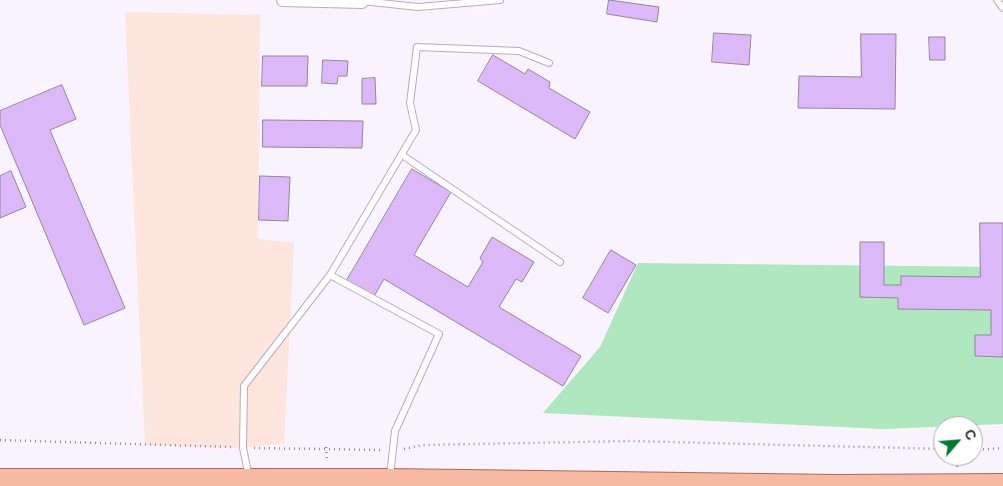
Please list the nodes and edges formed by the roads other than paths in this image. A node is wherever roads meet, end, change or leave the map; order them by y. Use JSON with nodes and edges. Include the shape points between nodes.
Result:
{"nodes":[{"id":1,"x":283,"y":0,"type":"edge"},
{"id":2,"x":500,"y":0,"type":"edge"},
{"id":3,"x":997,"y":0,"type":"edge"},
{"id":4,"x":362,"y":1,"type":"edge"},
{"id":5,"x":1003,"y":8,"type":"edge"},
{"id":6,"x":549,"y":63,"type":"dead end"},
{"id":7,"x":402,"y":155,"type":"junction"},
{"id":8,"x":560,"y":262,"type":"dead end"},
{"id":9,"x":330,"y":274,"type":"junction"},
{"id":10,"x":0,"y":479,"type":"edge"},
{"id":11,"x":250,"y":481,"type":"junction"},
{"id":12,"x":389,"y":483,"type":"edge"},
{"id":13,"x":1003,"y":484,"type":"edge"},
{"id":14,"x":942,"y":485,"type":"edge"}],
"edges":[{"from":1,"to":4,"type":"street"},
{"from":2,"to":4,"type":"lane","via":[[418,7]]},
{"from":3,"to":5,"type":"lane"},
{"from":6,"to":7,"type":"lane","via":[[519,51],[417,47],[410,103],[416,130]]},
{"from":7,"to":8,"type":"lane"},
{"from":7,"to":9,"type":"lane"},
{"from":9,"to":11,"type":"lane","via":[[244,386],[243,448]]},
{"from":9,"to":12,"type":"lane","via":[[440,334],[395,431]]},
{"from":10,"to":11,"type":"main road"},
{"from":11,"to":12,"type":"main road"},
{"from":12,"to":14,"type":"main road"},
{"from":13,"to":14,"type":"main road"}]}
